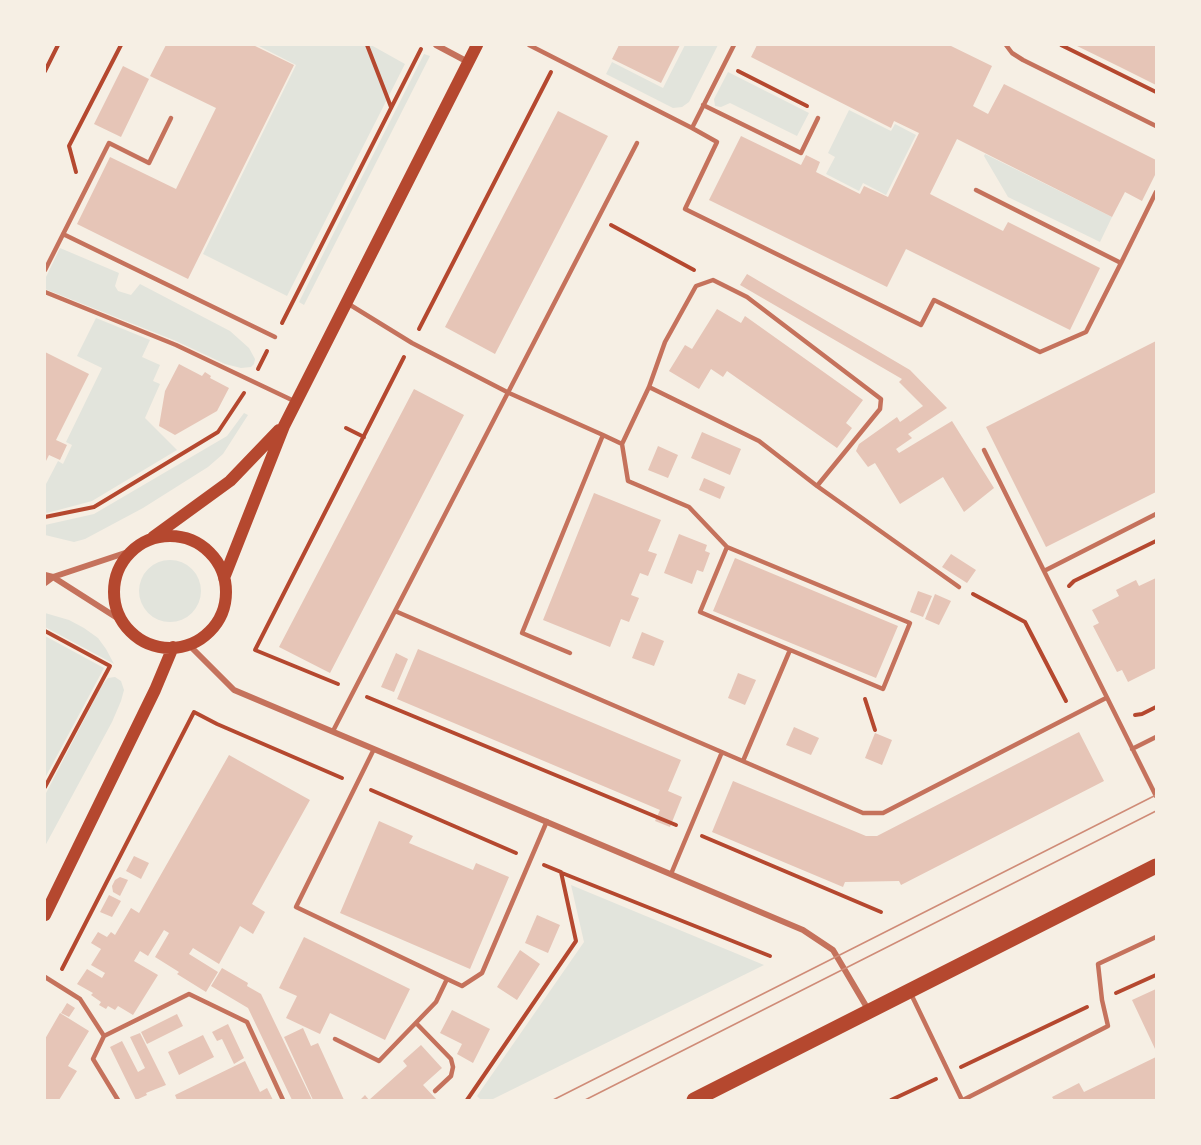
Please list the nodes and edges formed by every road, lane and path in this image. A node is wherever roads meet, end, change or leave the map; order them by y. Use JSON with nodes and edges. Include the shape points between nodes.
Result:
{"nodes":[{"id":1,"x":58,"y":45,"type":"edge"},
{"id":2,"x":121,"y":45,"type":"edge"},
{"id":3,"x":367,"y":45,"type":"edge"},
{"id":4,"x":436,"y":45,"type":"edge"},
{"id":5,"x":477,"y":45,"type":"edge"},
{"id":6,"x":529,"y":45,"type":"edge"},
{"id":7,"x":734,"y":45,"type":"edge"},
{"id":8,"x":1006,"y":45,"type":"edge"},
{"id":9,"x":1061,"y":45,"type":"edge"},
{"id":10,"x":468,"y":62,"type":"junction"},
{"id":11,"x":724,"y":64,"type":"junction"},
{"id":12,"x":45,"y":71,"type":"edge"},
{"id":13,"x":1156,"y":92,"type":"edge"},
{"id":14,"x":703,"y":105,"type":"junction"},
{"id":15,"x":391,"y":107,"type":"dead end"},
{"id":16,"x":171,"y":118,"type":"dead end"},
{"id":17,"x":818,"y":118,"type":"joint"},
{"id":18,"x":1156,"y":126,"type":"edge"},
{"id":19,"x":692,"y":128,"type":"junction"},
{"id":20,"x":637,"y":143,"type":"dead end"},
{"id":21,"x":976,"y":190,"type":"dead end"},
{"id":22,"x":1156,"y":192,"type":"edge"},
{"id":23,"x":83,"y":195,"type":"junction"},
{"id":24,"x":598,"y":219,"type":"junction"},
{"id":25,"x":63,"y":234,"type":"junction"},
{"id":26,"x":1121,"y":262,"type":"junction"},
{"id":27,"x":45,"y":270,"type":"edge"},
{"id":28,"x":713,"y":280,"type":"junction"},
{"id":29,"x":45,"y":292,"type":"edge"},
{"id":30,"x":347,"y":303,"type":"junction"},
{"id":31,"x":275,"y":337,"type":"dead end"},
{"id":32,"x":649,"y":387,"type":"junction"},
{"id":33,"x":509,"y":393,"type":"junction"},
{"id":34,"x":296,"y":402,"type":"junction"},
{"id":35,"x":284,"y":426,"type":"junction"},
{"id":36,"x":346,"y":428,"type":"dead end"},
{"id":37,"x":603,"y":435,"type":"junction"},
{"id":38,"x":364,"y":437,"type":"dead end"},
{"id":39,"x":622,"y":444,"type":"junction"},
{"id":40,"x":984,"y":450,"type":"dead end"},
{"id":41,"x":817,"y":486,"type":"junction"},
{"id":42,"x":1156,"y":514,"type":"edge"},
{"id":43,"x":150,"y":539,"type":"junction"},
{"id":44,"x":1156,"y":541,"type":"edge"},
{"id":45,"x":727,"y":547,"type":"junction"},
{"id":46,"x":131,"y":551,"type":"junction"},
{"id":47,"x":1044,"y":571,"type":"junction"},
{"id":48,"x":45,"y":575,"type":"edge"},
{"id":49,"x":53,"y":577,"type":"junction"},
{"id":50,"x":224,"y":578,"type":"junction"},
{"id":51,"x":45,"y":583,"type":"edge"},
{"id":52,"x":959,"y":587,"type":"joint"},
{"id":53,"x":1067,"y":591,"type":"dead end"},
{"id":54,"x":395,"y":611,"type":"junction"},
{"id":55,"x":122,"y":621,"type":"junction"},
{"id":56,"x":45,"y":631,"type":"edge"},
{"id":57,"x":189,"y":645,"type":"junction"},
{"id":58,"x":173,"y":647,"type":"junction"},
{"id":59,"x":255,"y":650,"type":"dead end"},
{"id":60,"x":790,"y":650,"type":"junction"},
{"id":61,"x":570,"y":652,"type":"dead end"},
{"id":62,"x":858,"y":679,"type":"junction"},
{"id":63,"x":354,"y":691,"type":"junction"},
{"id":64,"x":1106,"y":698,"type":"junction"},
{"id":65,"x":1156,"y":707,"type":"edge"},
{"id":66,"x":1073,"y":715,"type":"junction"},
{"id":67,"x":1133,"y":715,"type":"dead end"},
{"id":68,"x":875,"y":730,"type":"dead end"},
{"id":69,"x":333,"y":731,"type":"junction"},
{"id":70,"x":1156,"y":737,"type":"edge"},
{"id":71,"x":374,"y":749,"type":"junction"},
{"id":72,"x":1132,"y":749,"type":"junction"},
{"id":73,"x":722,"y":752,"type":"junction"},
{"id":74,"x":743,"y":761,"type":"junction"},
{"id":75,"x":357,"y":784,"type":"junction"},
{"id":76,"x":45,"y":787,"type":"edge"},
{"id":77,"x":1156,"y":796,"type":"edge"},
{"id":78,"x":547,"y":821,"type":"junction"},
{"id":79,"x":689,"y":831,"type":"junction"},
{"id":80,"x":531,"y":859,"type":"junction"},
{"id":81,"x":1156,"y":866,"type":"edge"},
{"id":82,"x":561,"y":872,"type":"junction"},
{"id":83,"x":671,"y":874,"type":"junction"},
{"id":84,"x":881,"y":912,"type":"dead end"},
{"id":85,"x":45,"y":915,"type":"edge"},
{"id":86,"x":1156,"y":937,"type":"edge"},
{"id":87,"x":770,"y":956,"type":"dead end"},
{"id":88,"x":45,"y":977,"type":"edge"},
{"id":89,"x":447,"y":979,"type":"junction"},
{"id":90,"x":55,"y":983,"type":"junction"},
{"id":91,"x":909,"y":990,"type":"junction"},
{"id":92,"x":869,"y":1011,"type":"junction"},
{"id":93,"x":1079,"y":1011,"type":"dead end"},
{"id":94,"x":416,"y":1023,"type":"junction"},
{"id":95,"x":104,"y":1036,"type":"junction"},
{"id":96,"x":335,"y":1039,"type":"dead end"},
{"id":97,"x":948,"y":1073,"type":"junction"},
{"id":98,"x":435,"y":1091,"type":"dead end"},
{"id":99,"x":118,"y":1100,"type":"edge"},
{"id":100,"x":283,"y":1100,"type":"edge"},
{"id":101,"x":467,"y":1100,"type":"edge"},
{"id":102,"x":694,"y":1100,"type":"edge"},
{"id":103,"x":891,"y":1100,"type":"edge"},
{"id":104,"x":962,"y":1100,"type":"edge"}],
"edges":[{"from":1,"to":12,"type":"path"},
{"from":2,"to":23,"type":"path","via":[[69,146]]},
{"from":3,"to":15,"type":"path"},
{"from":4,"to":10,"type":"street"},
{"from":5,"to":10,"type":"main road"},
{"from":6,"to":19,"type":"lane"},
{"from":7,"to":11,"type":"lane"},
{"from":8,"to":18,"type":"lane","via":[[1023,60]]},
{"from":9,"to":13,"type":"path"},
{"from":10,"to":30,"type":"main road"},
{"from":11,"to":14,"type":"lane"},
{"from":11,"to":17,"type":"path","via":[[821,113]]},
{"from":14,"to":17,"type":"lane","via":[[801,153]]},
{"from":14,"to":19,"type":"lane"},
{"from":16,"to":23,"type":"lane","via":[[149,162],[109,143]]},
{"from":19,"to":26,"type":"lane","via":[[717,142],[685,209],[921,325],[934,300],[1040,352],[1086,332]]},
{"from":20,"to":24,"type":"lane"},
{"from":21,"to":26,"type":"lane"},
{"from":22,"to":26,"type":"lane"},
{"from":23,"to":25,"type":"lane"},
{"from":24,"to":28,"type":"path"},
{"from":24,"to":33,"type":"lane"},
{"from":25,"to":27,"type":"lane"},
{"from":25,"to":31,"type":"lane"},
{"from":28,"to":32,"type":"lane","via":[[696,286],[665,342]]},
{"from":28,"to":41,"type":"lane","via":[[747,297],[881,399],[880,409]]},
{"from":29,"to":34,"type":"lane","via":[[176,345]]},
{"from":30,"to":33,"type":"lane","via":[[412,343]]},
{"from":30,"to":34,"type":"main road"},
{"from":32,"to":39,"type":"lane"},
{"from":32,"to":41,"type":"lane","via":[[759,441]]},
{"from":33,"to":37,"type":"lane"},
{"from":33,"to":54,"type":"lane"},
{"from":34,"to":35,"type":"main road"},
{"from":35,"to":43,"type":"main road","via":[[230,481]]},
{"from":35,"to":50,"type":"main road"},
{"from":36,"to":38,"type":"path"},
{"from":37,"to":39,"type":"lane"},
{"from":37,"to":61,"type":"lane","via":[[522,633]]},
{"from":39,"to":45,"type":"lane","via":[[628,481],[689,507]]},
{"from":40,"to":47,"type":"lane"},
{"from":41,"to":52,"type":"lane"},
{"from":42,"to":47,"type":"lane"},
{"from":43,"to":46,"type":"main road"},
{"from":43,"to":50,"type":"main road","via":[[173,535],[196,542],[214,557]]},
{"from":44,"to":53,"type":"path","via":[[1074,581]]},
{"from":45,"to":60,"type":"lane","via":[[700,612]]},
{"from":45,"to":62,"type":"lane","via":[[910,623],[883,689]]},
{"from":46,"to":49,"type":"street"},
{"from":46,"to":55,"type":"main road","via":[[114,584],[115,603]]},
{"from":47,"to":64,"type":"lane"},
{"from":48,"to":49,"type":"street"},
{"from":49,"to":51,"type":"street"},
{"from":49,"to":55,"type":"street"},
{"from":50,"to":57,"type":"main road","via":[[223,611],[204,637]]},
{"from":52,"to":66,"type":"path","via":[[1025,622]]},
{"from":54,"to":63,"type":"lane"},
{"from":54,"to":73,"type":"lane"},
{"from":55,"to":58,"type":"main road","via":[[135,636],[153,645]]},
{"from":56,"to":76,"type":"path","via":[[110,666]]},
{"from":57,"to":58,"type":"main road"},
{"from":57,"to":69,"type":"street","via":[[234,690]]},
{"from":58,"to":85,"type":"main road"},
{"from":59,"to":63,"type":"path"},
{"from":60,"to":62,"type":"lane"},
{"from":60,"to":74,"type":"lane"},
{"from":62,"to":68,"type":"path"},
{"from":63,"to":69,"type":"lane"},
{"from":63,"to":79,"type":"path"},
{"from":64,"to":66,"type":"lane"},
{"from":64,"to":72,"type":"lane"},
{"from":65,"to":67,"type":"path"},
{"from":66,"to":74,"type":"lane","via":[[883,813],[863,813]]},
{"from":69,"to":71,"type":"street"},
{"from":70,"to":72,"type":"lane"},
{"from":71,"to":75,"type":"lane"},
{"from":71,"to":78,"type":"street"},
{"from":72,"to":77,"type":"lane"},
{"from":73,"to":74,"type":"lane"},
{"from":73,"to":79,"type":"lane"},
{"from":75,"to":80,"type":"path"},
{"from":75,"to":89,"type":"lane","via":[[296,907]]},
{"from":75,"to":90,"type":"path","via":[[194,712]]},
{"from":78,"to":80,"type":"lane"},
{"from":78,"to":83,"type":"street"},
{"from":79,"to":83,"type":"lane"},
{"from":79,"to":84,"type":"path"},
{"from":80,"to":82,"type":"path"},
{"from":80,"to":89,"type":"lane","via":[[482,973],[462,986]]},
{"from":81,"to":91,"type":"main road"},
{"from":82,"to":87,"type":"path"},
{"from":82,"to":101,"type":"path","via":[[576,941]]},
{"from":83,"to":92,"type":"street","via":[[803,930],[833,950]]},
{"from":86,"to":104,"type":"lane","via":[[1098,964],[1108,1026]]},
{"from":88,"to":90,"type":"lane"},
{"from":89,"to":94,"type":"lane","via":[[436,1002]]},
{"from":90,"to":95,"type":"lane","via":[[80,999]]},
{"from":91,"to":92,"type":"main road"},
{"from":91,"to":97,"type":"lane"},
{"from":92,"to":102,"type":"main road"},
{"from":93,"to":97,"type":"path"},
{"from":94,"to":96,"type":"lane","via":[[379,1061]]},
{"from":94,"to":98,"type":"lane","via":[[451,1059],[451,1076]]},
{"from":95,"to":99,"type":"lane","via":[[93,1059]]},
{"from":95,"to":100,"type":"lane","via":[[189,994],[246,1022]]},
{"from":97,"to":103,"type":"path"},
{"from":97,"to":104,"type":"lane"}]}
